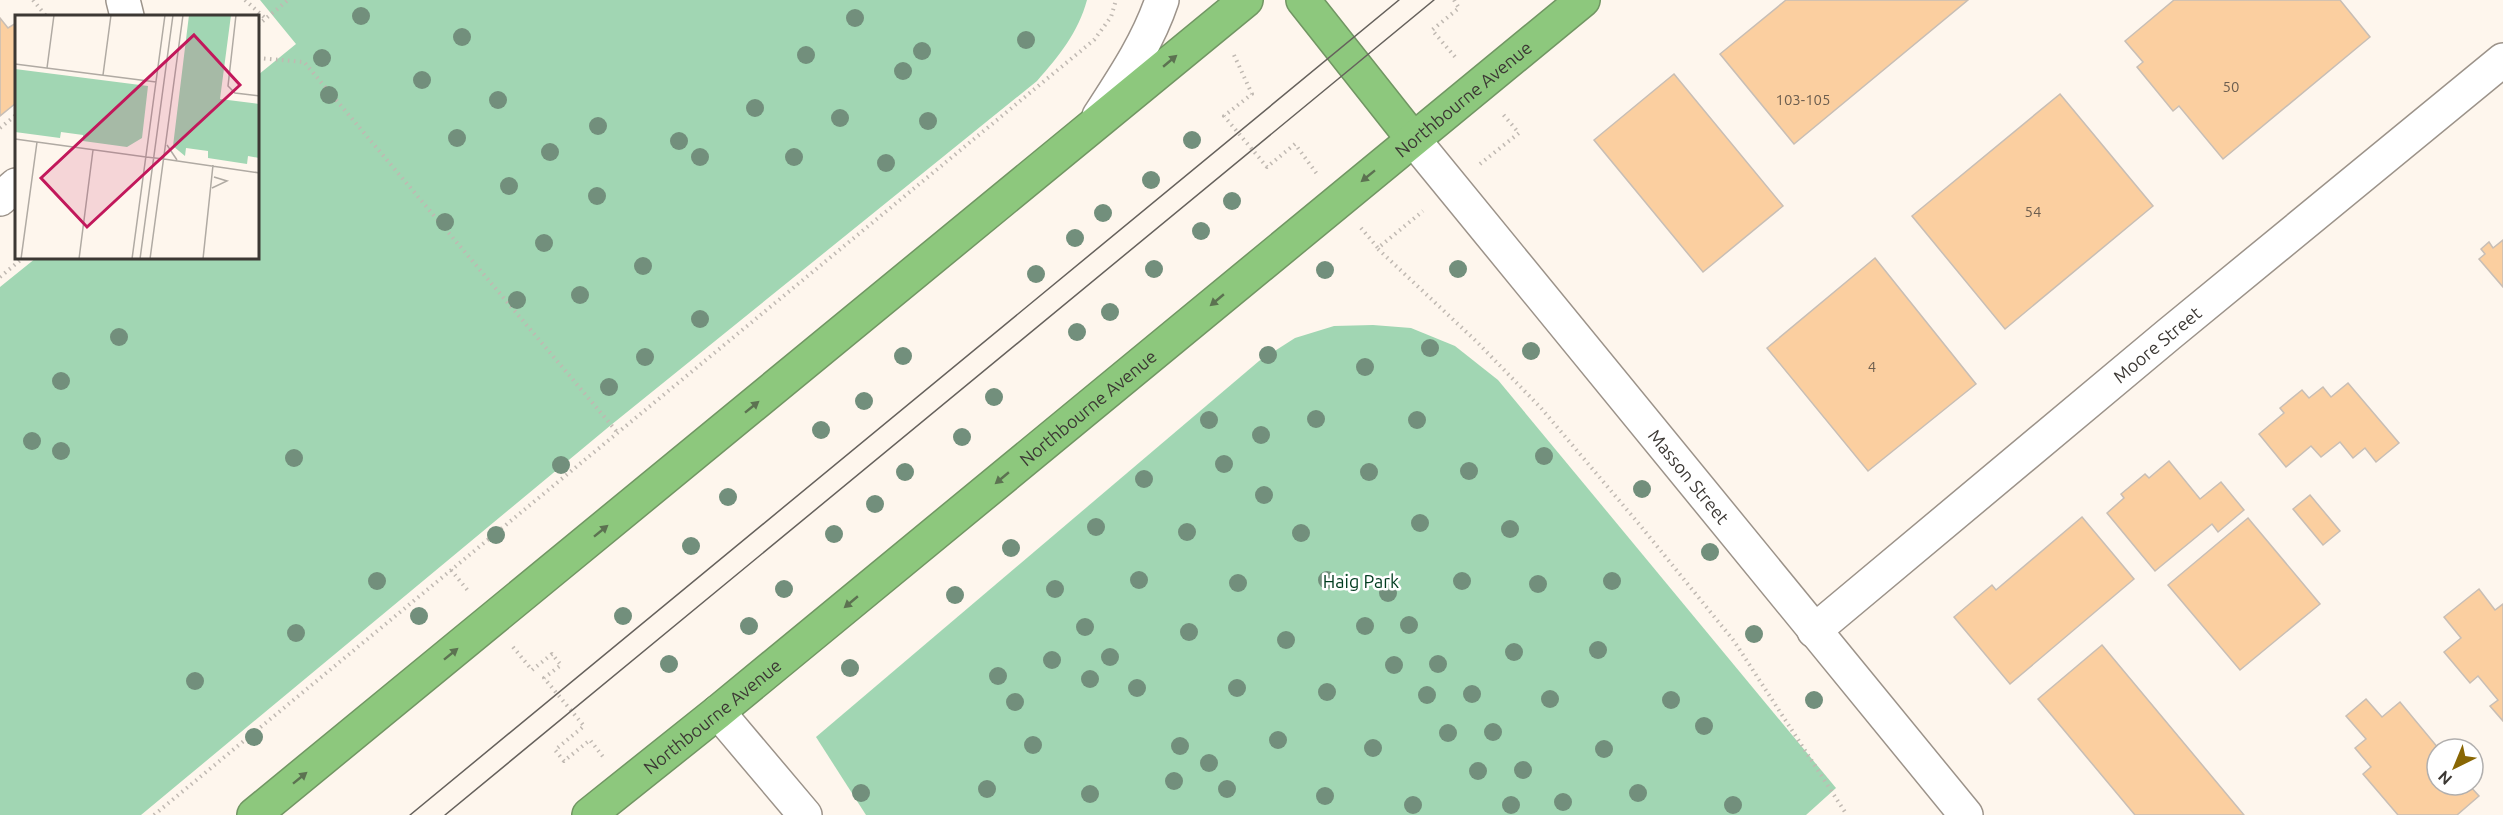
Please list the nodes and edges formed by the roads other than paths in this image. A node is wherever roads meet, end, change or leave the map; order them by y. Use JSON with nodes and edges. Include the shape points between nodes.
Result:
{"nodes":[{"id":1,"x":123,"y":0,"type":"edge"},
{"id":2,"x":1162,"y":0,"type":"edge"},
{"id":3,"x":1246,"y":0,"type":"edge"},
{"id":4,"x":1303,"y":0,"type":"edge"},
{"id":5,"x":1583,"y":0,"type":"edge"},
{"id":6,"x":127,"y":15,"type":"edge"},
{"id":7,"x":2503,"y":60,"type":"edge"},
{"id":8,"x":1093,"y":125,"type":"junction"},
{"id":9,"x":1413,"y":139,"type":"junction"},
{"id":10,"x":15,"y":186,"type":"edge"},
{"id":11,"x":0,"y":199,"type":"edge"},
{"id":12,"x":1814,"y":631,"type":"junction"},
{"id":13,"x":718,"y":712,"type":"junction"},
{"id":14,"x":254,"y":815,"type":"edge"},
{"id":15,"x":590,"y":815,"type":"edge"},
{"id":16,"x":805,"y":815,"type":"edge"},
{"id":17,"x":1966,"y":815,"type":"edge"}],
"edges":[{"from":1,"to":6,"type":"street"},
{"from":2,"to":8,"type":"street","via":[[1127,73]]},
{"from":8,"to":3,"type":"highway","one_way":true},
{"from":4,"to":9,"type":"highway"},
{"from":5,"to":9,"type":"highway","name":"Northbourne Avenue"},
{"from":7,"to":12,"type":"street","name":"Moore Street"},
{"from":14,"to":8,"type":"highway","one_way":true},
{"from":9,"to":12,"type":"street","name":"Masson Street"},
{"from":9,"to":13,"type":"highway","name":"Northbourne Avenue","one_way":true},
{"from":10,"to":11,"type":"street"},
{"from":12,"to":17,"type":"street","name":"Masson Street"},
{"from":13,"to":15,"type":"highway","name":"Northbourne Avenue"},
{"from":13,"to":16,"type":"street"}]}
